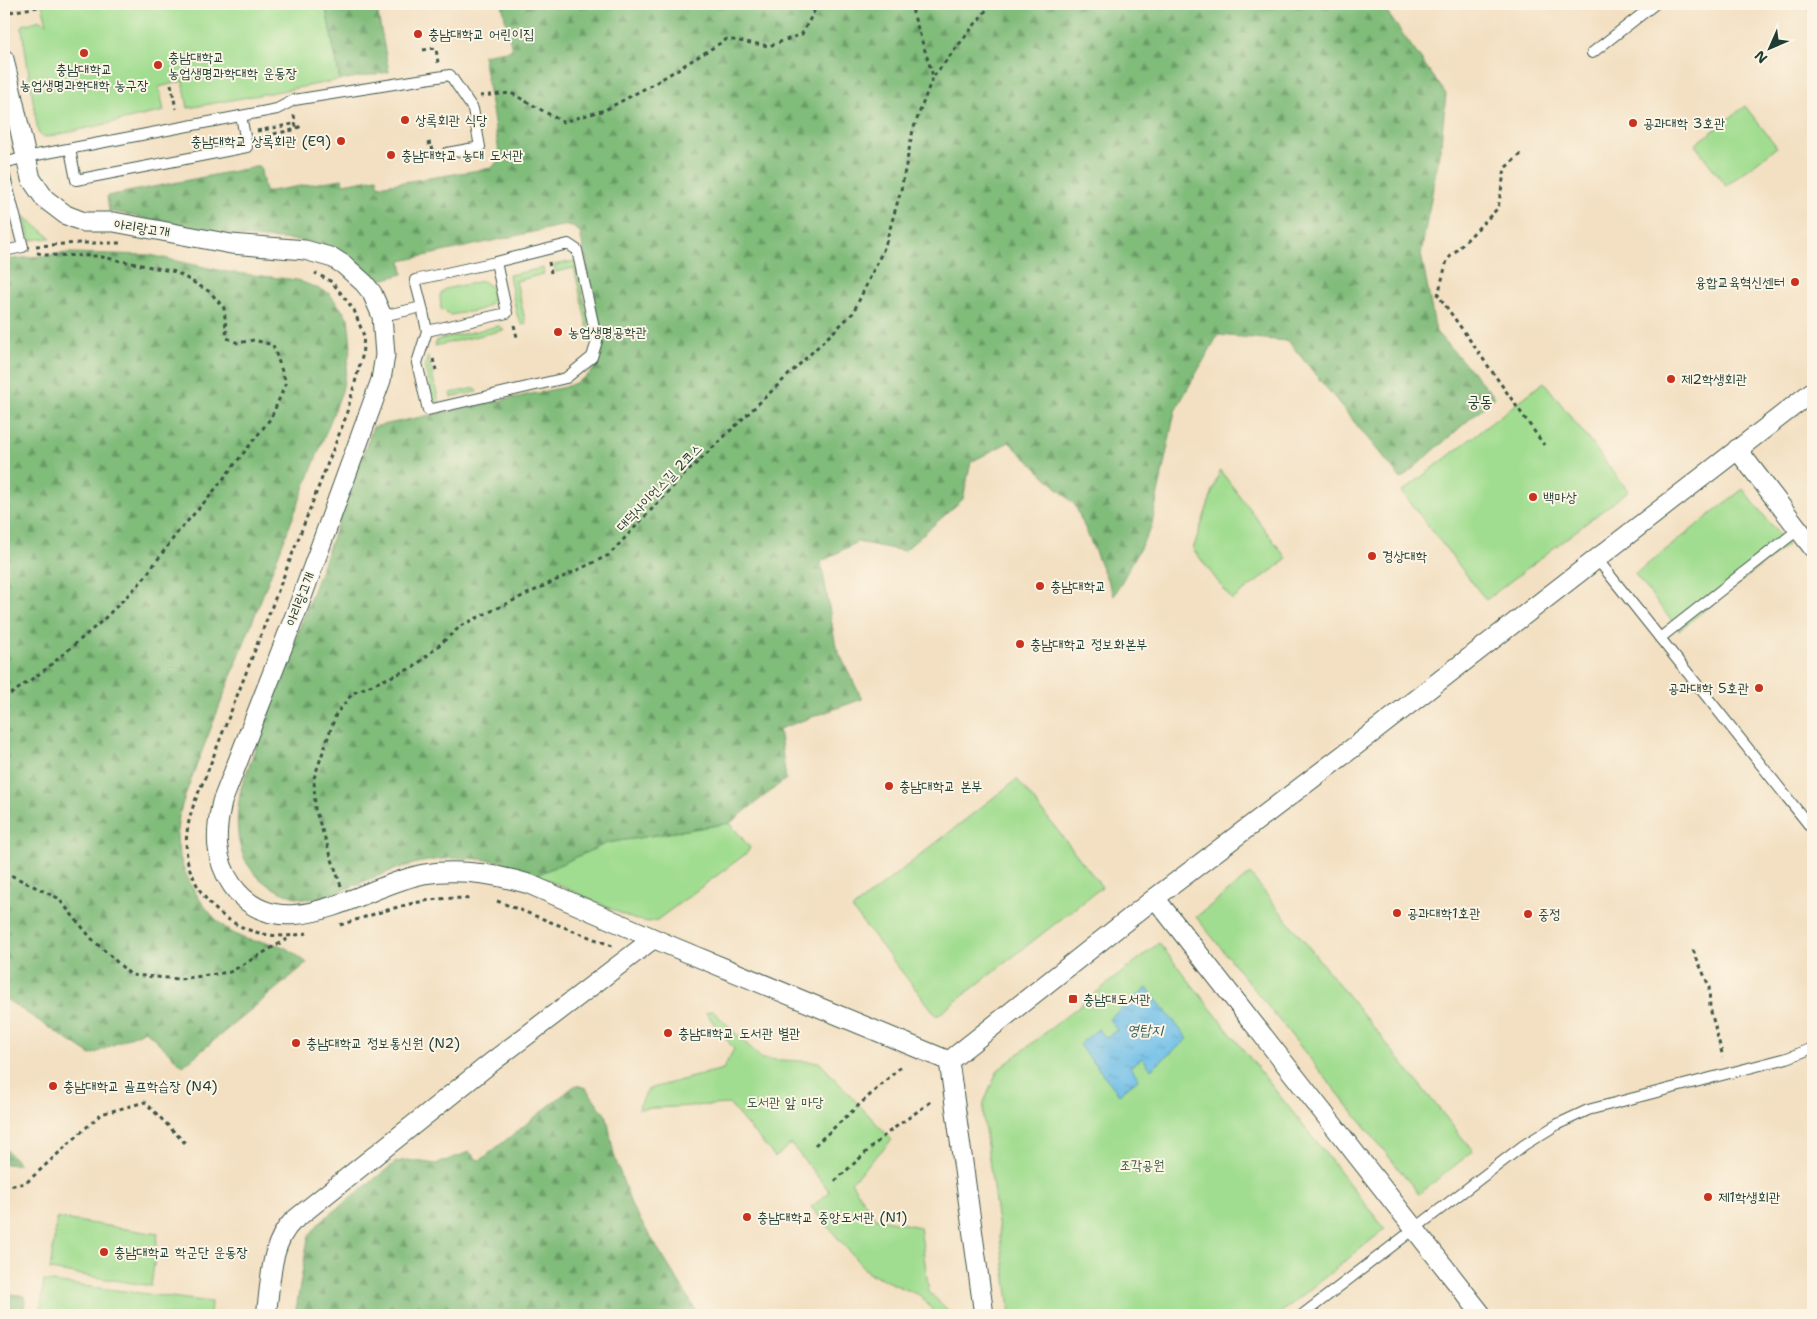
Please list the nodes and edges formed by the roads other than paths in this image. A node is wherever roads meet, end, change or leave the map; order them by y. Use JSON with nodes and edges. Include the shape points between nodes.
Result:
{"nodes":[{"id":1,"x":1655,"y":4,"type":"edge"},
{"id":2,"x":1809,"y":4,"type":"edge"},
{"id":3,"x":1813,"y":9,"type":"edge"},
{"id":4,"x":1592,"y":53,"type":"dead end"},
{"id":5,"x":4,"y":58,"type":"edge"},
{"id":6,"x":241,"y":116,"type":"junction"},
{"id":7,"x":70,"y":149,"type":"junction"},
{"id":8,"x":447,"y":153,"type":"dead end"},
{"id":9,"x":26,"y":157,"type":"junction"},
{"id":10,"x":4,"y":163,"type":"edge"},
{"id":11,"x":4,"y":173,"type":"edge"},
{"id":12,"x":4,"y":251,"type":"edge"},
{"id":13,"x":496,"y":262,"type":"junction"},
{"id":14,"x":422,"y":308,"type":"junction"},
{"id":15,"x":382,"y":316,"type":"junction"},
{"id":16,"x":427,"y":331,"type":"junction"},
{"id":17,"x":1813,"y":390,"type":"edge"},
{"id":18,"x":1737,"y":449,"type":"junction"},
{"id":19,"x":1799,"y":529,"type":"junction"},
{"id":20,"x":1813,"y":548,"type":"edge"},
{"id":21,"x":1597,"y":558,"type":"junction"},
{"id":22,"x":1660,"y":638,"type":"junction"},
{"id":23,"x":1813,"y":830,"type":"edge"},
{"id":24,"x":1155,"y":898,"type":"junction"},
{"id":25,"x":653,"y":938,"type":"junction"},
{"id":26,"x":1813,"y":1048,"type":"edge"},
{"id":27,"x":950,"y":1061,"type":"junction"},
{"id":28,"x":1413,"y":1229,"type":"junction"},
{"id":29,"x":266,"y":1315,"type":"edge"},
{"id":30,"x":984,"y":1315,"type":"edge"},
{"id":31,"x":1302,"y":1315,"type":"edge"},
{"id":32,"x":1482,"y":1315,"type":"edge"}],
"edges":[{"from":1,"to":4,"type":"lane"},
{"from":2,"to":3,"type":"lane"},
{"from":5,"to":9,"type":"street"},
{"from":6,"to":7,"type":"lane"},
{"from":6,"to":7,"type":"lane","via":[[247,147],[76,180]]},
{"from":6,"to":8,"type":"lane","via":[[277,109],[294,100],[450,75],[473,109],[480,147]]},
{"from":7,"to":9,"type":"lane"},
{"from":9,"to":10,"type":"lane"},
{"from":9,"to":15,"type":"street","name":"아리랑고개","via":[[31,179],[45,199],[66,215],[84,222],[114,222],[230,244],[318,252],[355,274],[372,294]]},
{"from":11,"to":12,"type":"lane","via":[[23,247]]},
{"from":13,"to":14,"type":"lane","via":[[416,280]]},
{"from":13,"to":16,"type":"lane","via":[[508,313]]},
{"from":13,"to":16,"type":"lane","via":[[568,244],[577,250],[597,341],[592,357],[566,378],[428,410],[417,363]]},
{"from":14,"to":15,"type":"lane"},
{"from":14,"to":16,"type":"lane"},
{"from":15,"to":25,"type":"street","name":"아리랑고개","via":[[385,355],[381,380],[299,605],[228,784],[219,816],[217,842],[222,868],[235,889],[257,908],[277,916],[316,912],[405,879],[470,872],[508,878]]},
{"from":17,"to":18,"type":"street"},
{"from":18,"to":19,"type":"street"},
{"from":18,"to":21,"type":"street"},
{"from":19,"to":20,"type":"street"},
{"from":19,"to":22,"type":"lane"},
{"from":21,"to":22,"type":"lane"},
{"from":21,"to":24,"type":"street"},
{"from":22,"to":23,"type":"lane"},
{"from":24,"to":27,"type":"street"},
{"from":24,"to":28,"type":"street"},
{"from":25,"to":27,"type":"street","name":"아리랑고개"},
{"from":25,"to":29,"type":"street","via":[[292,1221],[277,1246]]},
{"from":26,"to":28,"type":"lane","via":[[1787,1058],[1577,1114],[1532,1140]]},
{"from":27,"to":30,"type":"street"},
{"from":28,"to":31,"type":"lane"},
{"from":28,"to":32,"type":"street"}]}
